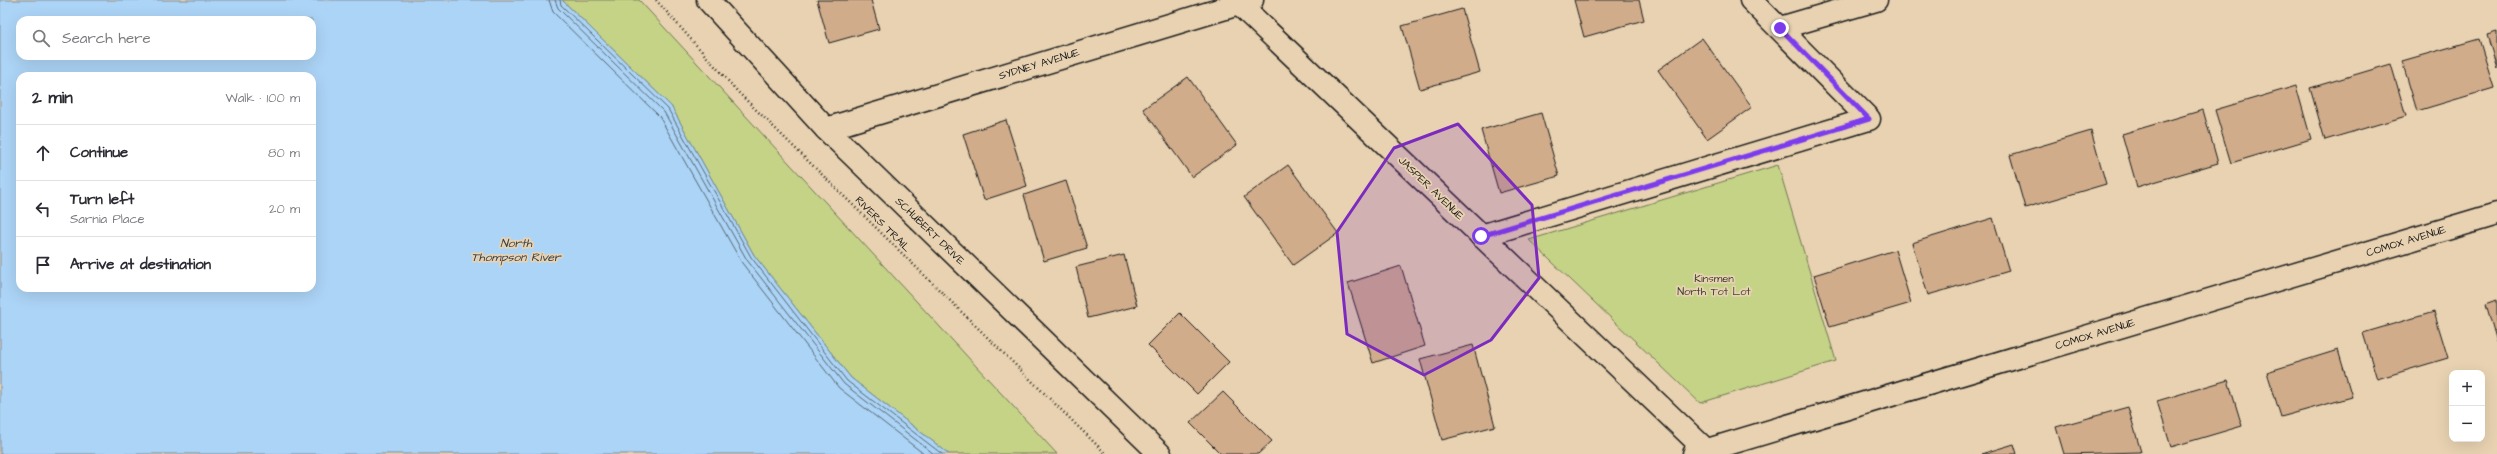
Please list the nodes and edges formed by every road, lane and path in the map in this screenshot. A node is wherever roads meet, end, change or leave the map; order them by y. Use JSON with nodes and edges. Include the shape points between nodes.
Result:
{"nodes":[{"id":1,"x":656,"y":0,"type":"edge"},
{"id":2,"x":708,"y":0,"type":"edge"},
{"id":3,"x":1751,"y":0,"type":"edge"},
{"id":4,"x":1876,"y":0,"type":"edge"},
{"id":5,"x":1246,"y":2,"type":"edge"},
{"id":6,"x":1780,"y":28,"type":"junction"},
{"id":7,"x":826,"y":129,"type":"junction"},
{"id":8,"x":2497,"y":214,"type":"edge"},
{"id":9,"x":1481,"y":236,"type":"junction"},
{"id":10,"x":1703,"y":453,"type":"edge"},
{"id":11,"x":1106,"y":454,"type":"edge"},
{"id":12,"x":1160,"y":454,"type":"edge"}],
"edges":[{"from":1,"to":11,"type":"path","name":"RIVERS TRAIL","via":[[738,92]]},
{"from":2,"to":7,"type":"street","name":"SCHUBERT DRIVE"},
{"from":3,"to":6,"type":"street"},
{"from":4,"to":6,"type":"street"},
{"from":5,"to":7,"type":"street","name":"SYDNEY AVENUE"},
{"from":5,"to":9,"type":"street","name":"JASPER AVENUE"},
{"from":6,"to":9,"type":"street","via":[[1869,119]]},
{"from":7,"to":12,"type":"street","name":"SCHUBERT DRIVE"},
{"from":8,"to":10,"type":"street","name":"COMOX AVENUE"},
{"from":9,"to":10,"type":"street","name":"JASPER AVENUE"}]}
